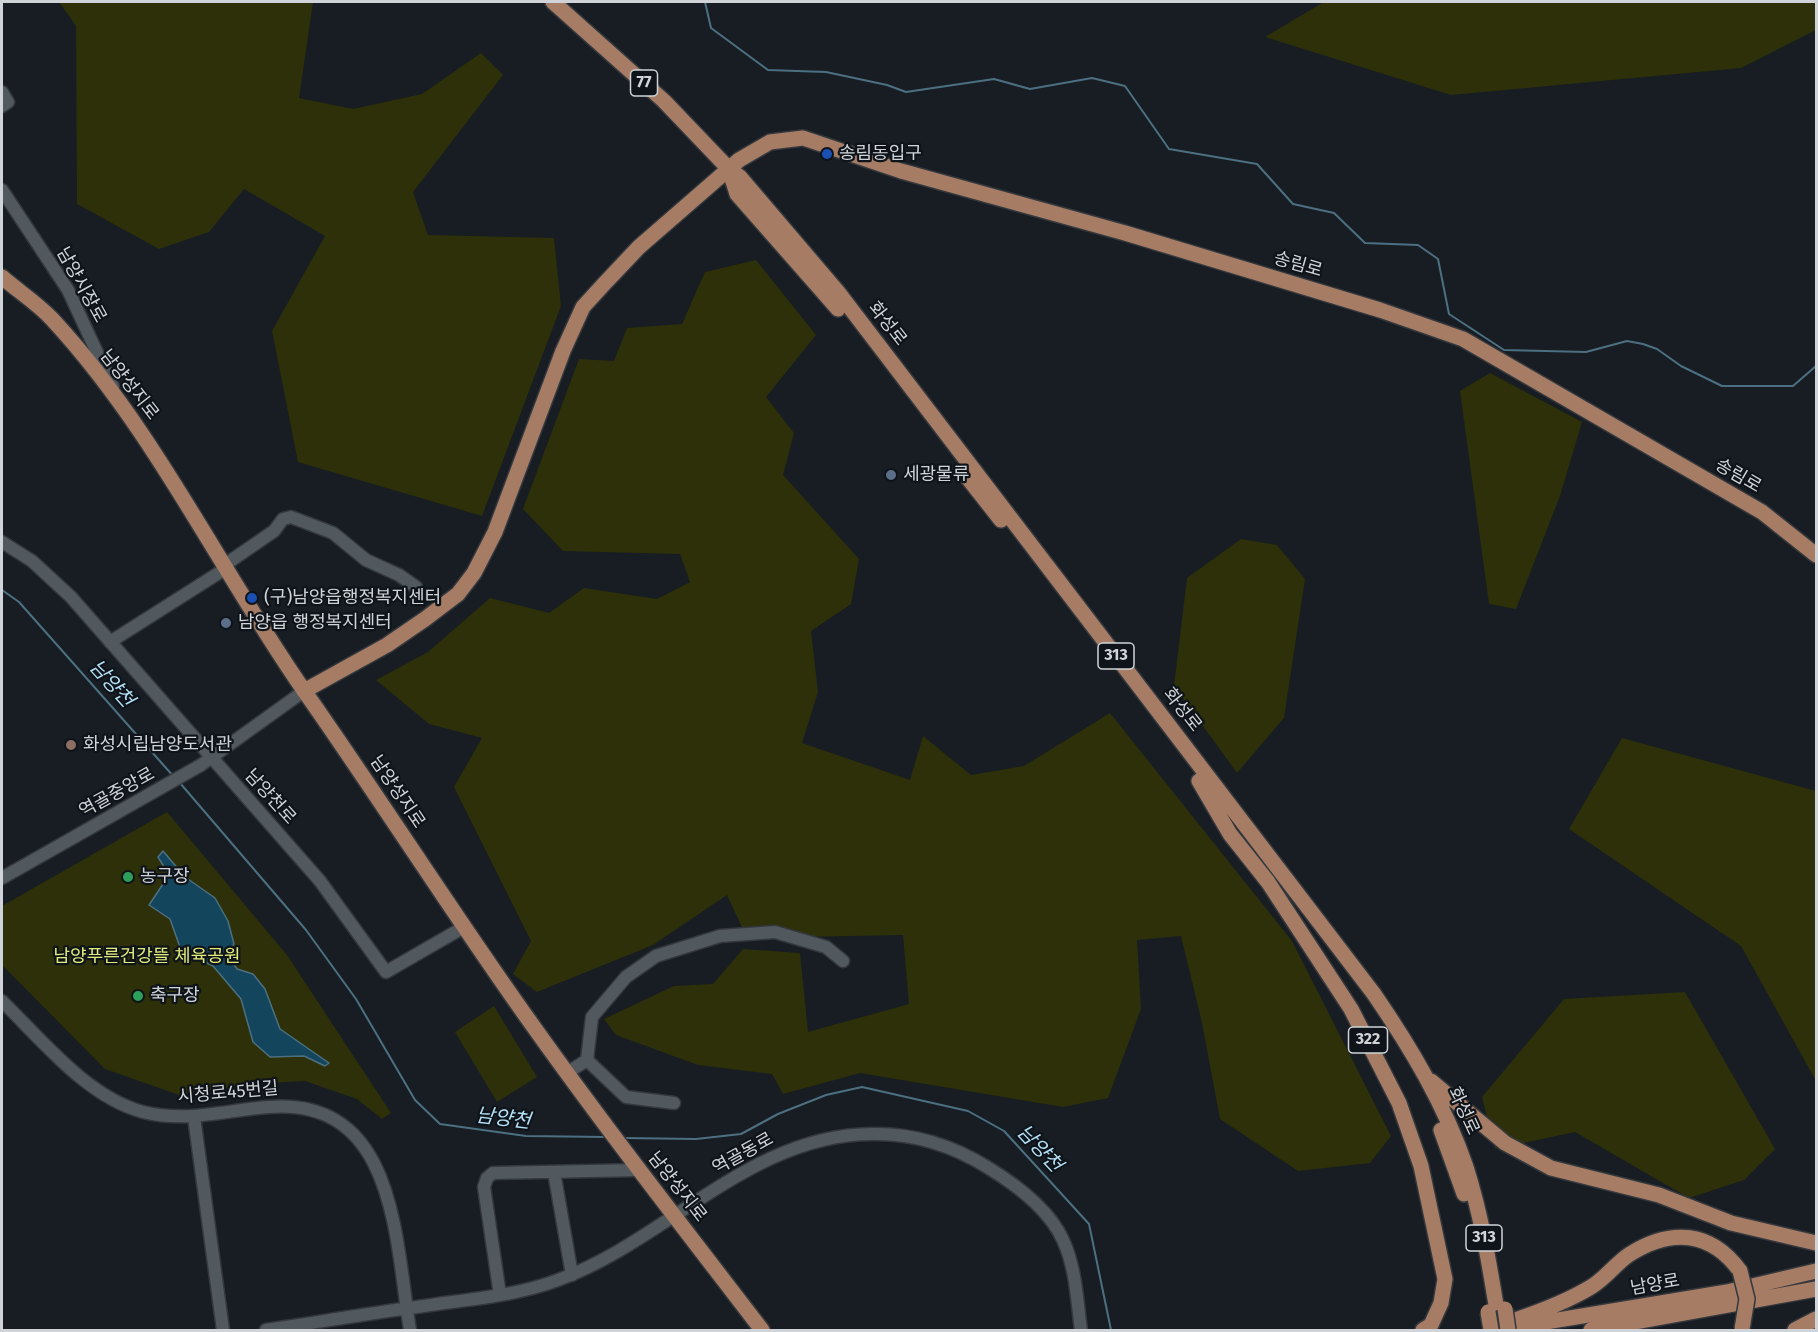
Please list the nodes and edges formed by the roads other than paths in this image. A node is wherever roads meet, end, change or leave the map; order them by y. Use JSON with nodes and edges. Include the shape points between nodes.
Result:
{"nodes":[{"id":1,"x":553,"y":2,"type":"edge"},
{"id":2,"x":2,"y":92,"type":"edge"},
{"id":3,"x":2,"y":106,"type":"edge"},
{"id":4,"x":729,"y":169,"type":"junction"},
{"id":5,"x":2,"y":190,"type":"edge"},
{"id":6,"x":2,"y":277,"type":"edge"},
{"id":7,"x":120,"y":402,"type":"junction"},
{"id":8,"x":2,"y":542,"type":"edge"},
{"id":9,"x":1816,"y":555,"type":"edge"},
{"id":10,"x":224,"y":567,"type":"junction"},
{"id":11,"x":416,"y":587,"type":"dead end"},
{"id":12,"x":110,"y":642,"type":"junction"},
{"id":13,"x":304,"y":691,"type":"junction"},
{"id":14,"x":206,"y":761,"type":"junction"},
{"id":15,"x":1199,"y":781,"type":"junction"},
{"id":16,"x":2,"y":878,"type":"edge"},
{"id":17,"x":464,"y":927,"type":"junction"},
{"id":18,"x":843,"y":961,"type":"dead end"},
{"id":19,"x":2,"y":1001,"type":"edge"},
{"id":20,"x":587,"y":1060,"type":"junction"},
{"id":21,"x":567,"y":1073,"type":"junction"},
{"id":22,"x":1424,"y":1075,"type":"junction"},
{"id":23,"x":674,"y":1103,"type":"dead end"},
{"id":24,"x":194,"y":1117,"type":"junction"},
{"id":25,"x":639,"y":1170,"type":"junction"},
{"id":26,"x":554,"y":1172,"type":"junction"},
{"id":27,"x":674,"y":1215,"type":"junction"},
{"id":28,"x":1816,"y":1243,"type":"edge"},
{"id":29,"x":1816,"y":1270,"type":"edge"},
{"id":30,"x":572,"y":1275,"type":"junction"},
{"id":31,"x":1816,"y":1289,"type":"edge"},
{"id":32,"x":500,"y":1295,"type":"junction"},
{"id":33,"x":406,"y":1308,"type":"junction"},
{"id":34,"x":1497,"y":1310,"type":"junction"},
{"id":35,"x":1816,"y":1319,"type":"edge"},
{"id":36,"x":223,"y":1330,"type":"edge"},
{"id":37,"x":266,"y":1330,"type":"edge"},
{"id":38,"x":410,"y":1330,"type":"edge"},
{"id":39,"x":762,"y":1330,"type":"edge"},
{"id":40,"x":1081,"y":1330,"type":"edge"},
{"id":41,"x":1423,"y":1330,"type":"edge"},
{"id":42,"x":1484,"y":1330,"type":"edge"},
{"id":43,"x":1491,"y":1330,"type":"edge"},
{"id":44,"x":1499,"y":1330,"type":"edge"},
{"id":45,"x":1508,"y":1330,"type":"edge"},
{"id":46,"x":1591,"y":1330,"type":"edge"},
{"id":47,"x":1742,"y":1330,"type":"edge"},
{"id":48,"x":1795,"y":1330,"type":"edge"}],
"edges":[{"from":1,"to":4,"type":"main road","name":"화성로","number":"77","via":[[664,101]]},
{"from":2,"to":3,"type":"street","via":[[8,102]]},
{"from":4,"to":9,"type":"main road","name":"송림로","via":[[770,142],[803,138],[901,171],[1125,233],[1463,339],[1762,512]]},
{"from":4,"to":13,"type":"main road","name":"송림로","via":[[639,247],[584,307],[545,394],[495,532],[458,594],[387,645]]},
{"from":4,"to":15,"type":"main road","name":"화성로","number":"313","via":[[737,194],[842,313]]},
{"from":4,"to":22,"type":"main road","name":"화성로","number":"313","via":[[838,292],[991,491],[1374,994]]},
{"from":5,"to":7,"type":"street","name":"남양시장로","via":[[68,290]]},
{"from":6,"to":7,"type":"main road","name":"남양성지로","via":[[50,317]]},
{"from":7,"to":10,"type":"main road","name":"남양성지로","via":[[152,447]]},
{"from":8,"to":12,"type":"street","name":"남양천로","via":[[71,597]]},
{"from":10,"to":11,"type":"street","via":[[274,531],[283,519],[291,517],[333,533],[366,560]]},
{"from":10,"to":12,"type":"street"},
{"from":10,"to":13,"type":"main road","name":"남양성지로"},
{"from":12,"to":14,"type":"street","name":"남양천로"},
{"from":13,"to":14,"type":"street","name":"역골중앙로"},
{"from":13,"to":17,"type":"main road","name":"남양성지로"},
{"from":14,"to":16,"type":"street","name":"역골중앙로"},
{"from":14,"to":17,"type":"street","name":"남양천로","via":[[320,881],[386,972]]},
{"from":15,"to":34,"type":"main road","name":"화성로","number":"313","via":[[1388,1030],[1436,1116],[1466,1199]]},
{"from":15,"to":41,"type":"main road","number":"322","via":[[1230,834],[1268,882],[1351,1009],[1399,1103],[1421,1166],[1445,1279],[1441,1303],[1431,1325]]},
{"from":17,"to":21,"type":"main road","name":"남양성지로"},
{"from":18,"to":20,"type":"street","via":[[826,947],[775,932],[720,936],[656,956],[626,977],[592,1017]]},
{"from":19,"to":24,"type":"street","name":"시청로45번길","via":[[91,1086],[116,1102],[168,1116]]},
{"from":20,"to":21,"type":"street"},
{"from":20,"to":23,"type":"street","via":[[626,1097]]},
{"from":21,"to":25,"type":"main road","name":"남양성지로"},
{"from":22,"to":28,"type":"main road","via":[[1505,1143],[1551,1168],[1659,1195],[1731,1223]]},
{"from":22,"to":34,"type":"main road","name":"화성로","number":"313","via":[[1466,1167]]},
{"from":24,"to":33,"type":"street","name":"시청로45번길","via":[[296,1106],[331,1117],[360,1138],[378,1167],[389,1202]]},
{"from":24,"to":36,"type":"street"},
{"from":25,"to":26,"type":"street"},
{"from":25,"to":27,"type":"main road","name":"남양성지로"},
{"from":26,"to":30,"type":"street"},
{"from":26,"to":32,"type":"street","via":[[494,1173],[487,1178],[484,1187]]},
{"from":27,"to":30,"type":"street","name":"역골동로","via":[[608,1258]]},
{"from":27,"to":39,"type":"main road","name":"남양성지로"},
{"from":27,"to":40,"type":"street","name":"역골동로","via":[[770,1157],[805,1143],[855,1134],[925,1140],[951,1148],[993,1171],[1052,1222],[1070,1258]]},
{"from":29,"to":44,"type":"main road","name":"남양로","via":[[1727,1292]]},
{"from":30,"to":32,"type":"street","name":"역골동로"},
{"from":31,"to":46,"type":"main road","name":"남양로"},
{"from":32,"to":33,"type":"street","name":"역골동로"},
{"from":33,"to":37,"type":"street","name":"역골동로"},
{"from":33,"to":38,"type":"street","name":"시청로45번길"},
{"from":34,"to":43,"type":"main road","name":"화성로","number":"313","bridge":true},
{"from":34,"to":44,"type":"main road","name":"화성로","number":"313"},
{"from":34,"to":45,"type":"main road","bridge":true},
{"from":35,"to":48,"type":"main road"},
{"from":42,"to":47,"type":"main road","bridge":true,"via":[[1558,1306],[1594,1285],[1629,1254],[1656,1240],[1678,1236],[1707,1242],[1740,1271],[1746,1299]]}]}
